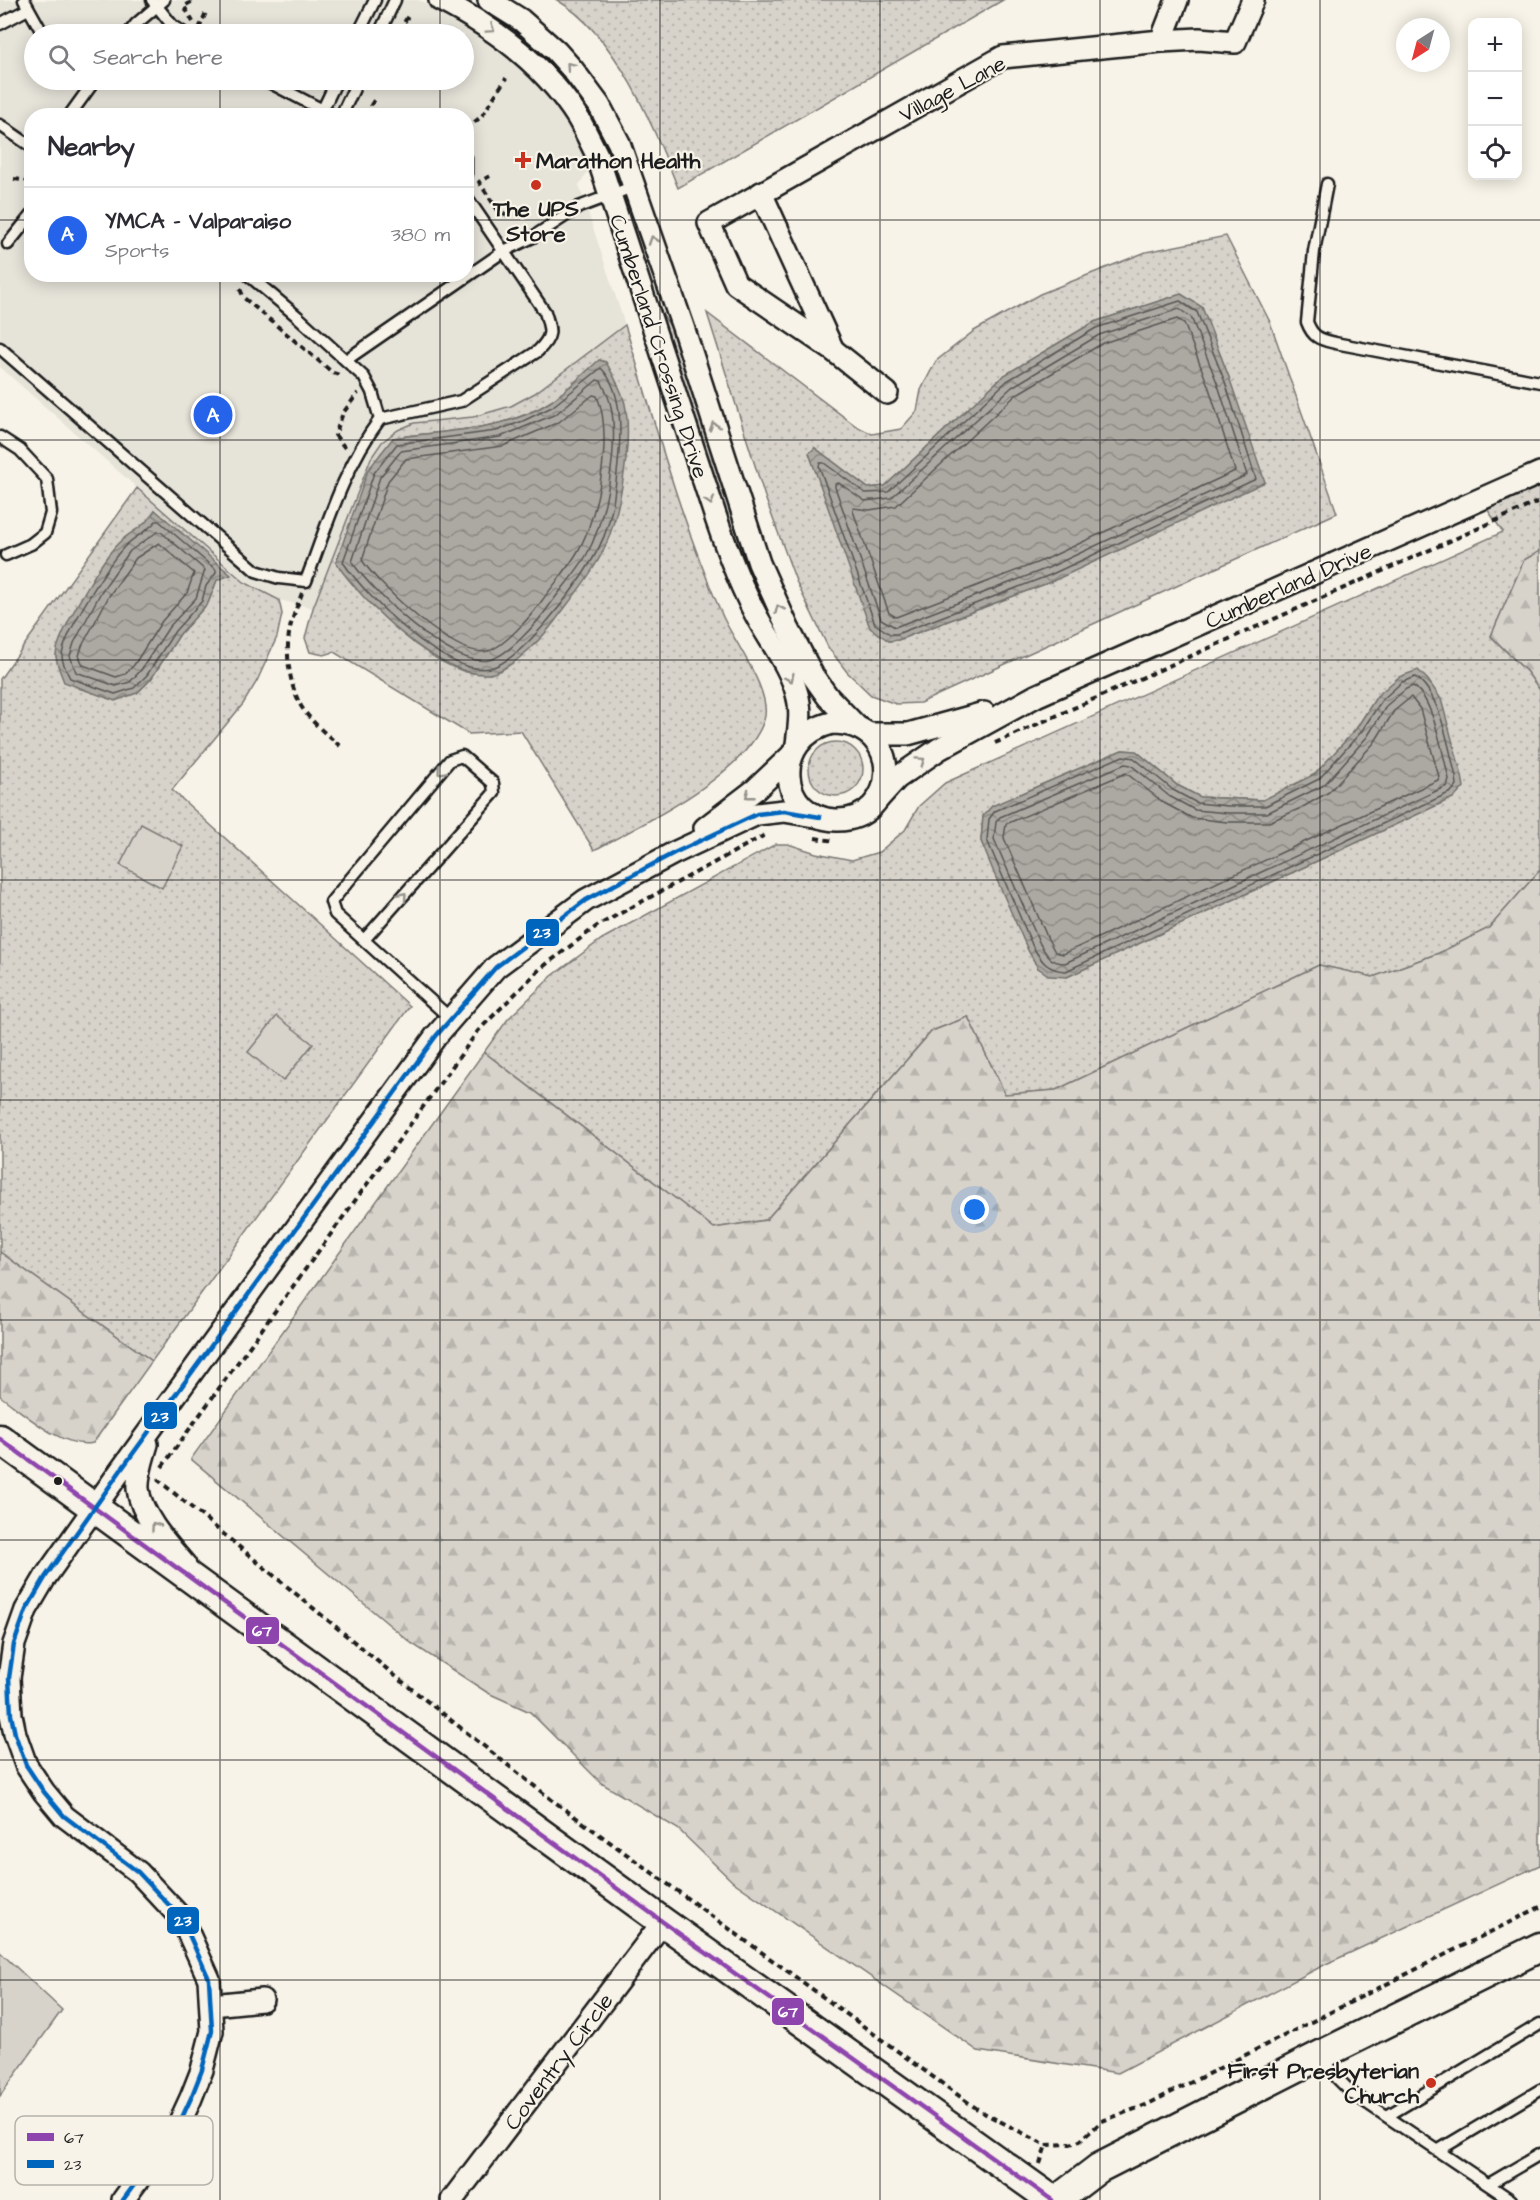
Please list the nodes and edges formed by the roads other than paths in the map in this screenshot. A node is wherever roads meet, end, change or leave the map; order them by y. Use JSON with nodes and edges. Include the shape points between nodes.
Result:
{"nodes":[{"id":1,"x":375,"y":0,"type":"edge"},
{"id":2,"x":395,"y":0,"type":"edge"},
{"id":3,"x":440,"y":0,"type":"edge"},
{"id":4,"x":489,"y":0,"type":"edge"},
{"id":5,"x":1178,"y":0,"type":"edge"},
{"id":6,"x":1253,"y":0,"type":"edge"},
{"id":7,"x":157,"y":2,"type":"edge"},
{"id":8,"x":26,"y":4,"type":"edge"},
{"id":9,"x":0,"y":24,"type":"edge"},
{"id":10,"x":37,"y":24,"type":"edge"},
{"id":11,"x":136,"y":24,"type":"edge"},
{"id":12,"x":171,"y":24,"type":"edge"},
{"id":13,"x":363,"y":24,"type":"edge"},
{"id":14,"x":384,"y":24,"type":"edge"},
{"id":15,"x":1161,"y":41,"type":"junction"},
{"id":16,"x":88,"y":90,"type":"edge"},
{"id":17,"x":284,"y":90,"type":"edge"},
{"id":18,"x":332,"y":90,"type":"edge"},
{"id":19,"x":353,"y":90,"type":"edge"},
{"id":20,"x":75,"y":108,"type":"edge"},
{"id":21,"x":320,"y":108,"type":"edge"},
{"id":22,"x":323,"y":108,"type":"edge"},
{"id":23,"x":345,"y":108,"type":"edge"},
{"id":24,"x":0,"y":125,"type":"edge"},
{"id":25,"x":24,"y":142,"type":"edge"},
{"id":26,"x":1327,"y":184,"type":"dead end"},
{"id":27,"x":635,"y":186,"type":"junction"},
{"id":28,"x":761,"y":194,"type":"junction"},
{"id":29,"x":610,"y":195,"type":"junction"},
{"id":30,"x":474,"y":208,"type":"edge"},
{"id":31,"x":24,"y":224,"type":"edge"},
{"id":32,"x":8,"y":244,"type":"dead end"},
{"id":33,"x":504,"y":251,"type":"junction"},
{"id":34,"x":474,"y":272,"type":"edge"},
{"id":35,"x":256,"y":282,"type":"edge"},
{"id":36,"x":459,"y":282,"type":"edge"},
{"id":37,"x":0,"y":348,"type":"edge"},
{"id":38,"x":833,"y":350,"type":"junction"},
{"id":39,"x":346,"y":360,"type":"junction"},
{"id":40,"x":1540,"y":382,"type":"edge"},
{"id":41,"x":887,"y":393,"type":"dead end"},
{"id":42,"x":380,"y":419,"type":"junction"},
{"id":43,"x":0,"y":437,"type":"edge"},
{"id":44,"x":1540,"y":473,"type":"edge"},
{"id":45,"x":6,"y":555,"type":"dead end"},
{"id":46,"x":1036,"y":696,"type":"junction"},
{"id":47,"x":863,"y":730,"type":"junction"},
{"id":48,"x":794,"y":750,"type":"junction"},
{"id":49,"x":877,"y":800,"type":"junction"},
{"id":50,"x":820,"y":817,"type":"junction"},
{"id":51,"x":674,"y":853,"type":"junction"},
{"id":52,"x":364,"y":940,"type":"junction"},
{"id":53,"x":451,"y":1019,"type":"junction"},
{"id":54,"x":153,"y":1425,"type":"junction"},
{"id":55,"x":0,"y":1439,"type":"edge"},
{"id":56,"x":95,"y":1507,"type":"junction"},
{"id":57,"x":204,"y":1588,"type":"junction"},
{"id":58,"x":663,"y":1922,"type":"junction"},
{"id":59,"x":1540,"y":1947,"type":"edge"},
{"id":60,"x":262,"y":2000,"type":"dead end"},
{"id":61,"x":212,"y":2005,"type":"junction"},
{"id":62,"x":1540,"y":2024,"type":"edge"},
{"id":63,"x":1321,"y":2055,"type":"junction"},
{"id":64,"x":1540,"y":2090,"type":"edge"},
{"id":65,"x":182,"y":2116,"type":"edge"},
{"id":66,"x":1386,"y":2116,"type":"junction"},
{"id":67,"x":1439,"y":2150,"type":"junction"},
{"id":68,"x":1540,"y":2154,"type":"edge"},
{"id":69,"x":1489,"y":2184,"type":"junction"},
{"id":70,"x":134,"y":2185,"type":"edge"},
{"id":71,"x":123,"y":2200,"type":"edge"},
{"id":72,"x":452,"y":2200,"type":"edge"},
{"id":73,"x":1052,"y":2200,"type":"edge"},
{"id":74,"x":1057,"y":2200,"type":"edge"},
{"id":75,"x":1511,"y":2200,"type":"edge"}],
"edges":[{"from":1,"to":13,"type":"lane"},
{"from":2,"to":14,"type":"lane"},
{"from":3,"to":29,"type":"street","name":"Cumberland Crossing Drive","one_way":true,"via":[[518,49],[558,91],[579,119]]},
{"from":27,"to":4,"type":"street","name":"Cumberland Crossing Drive","one_way":true,"via":[[604,114],[573,70],[538,33]]},
{"from":5,"to":15,"type":"street"},
{"from":6,"to":15,"type":"street","name":"Village Lane","via":[[1235,42]]},
{"from":7,"to":11,"type":"lane"},
{"from":7,"to":12,"type":"lane"},
{"from":8,"to":9,"type":"lane"},
{"from":8,"to":10,"type":"lane"},
{"from":15,"to":28,"type":"street","name":"Village Lane","via":[[1003,57]]},
{"from":16,"to":20,"type":"lane"},
{"from":17,"to":21,"type":"lane"},
{"from":18,"to":22,"type":"lane"},
{"from":19,"to":23,"type":"lane"},
{"from":24,"to":25,"type":"lane"},
{"from":26,"to":40,"type":"lane","via":[[1314,251],[1307,322],[1311,332],[1335,343]]},
{"from":27,"to":29,"type":"lane"},
{"from":47,"to":27,"type":"street","name":"Cumberland Crossing Drive","one_way":true,"via":[[828,698],[813,676],[759,563]]},
{"from":28,"to":38,"type":"street","name":"Village Lane"},
{"from":28,"to":38,"type":"street","name":"Village Lane","via":[[709,223],[736,284]]},
{"from":29,"to":33,"type":"lane","via":[[579,207]]},
{"from":29,"to":48,"type":"street","name":"Cumberland Crossing Drive","one_way":true,"via":[[735,569],[798,695],[800,717]]},
{"from":30,"to":33,"type":"lane"},
{"from":31,"to":32,"type":"lane"},
{"from":33,"to":34,"type":"lane"},
{"from":33,"to":42,"type":"lane","via":[[545,312],[550,328],[548,341],[461,401]]},
{"from":35,"to":39,"type":"lane"},
{"from":36,"to":39,"type":"lane"},
{"from":37,"to":42,"type":"lane","via":[[256,571],[279,578],[306,581],[348,471]]},
{"from":38,"to":41,"type":"street","name":"Village Lane"},
{"from":39,"to":42,"type":"lane","via":[[369,385]]},
{"from":43,"to":45,"type":"lane","via":[[20,450],[47,479],[51,513],[45,533]]},
{"from":44,"to":46,"type":"street","name":"Cumberland Drive"},
{"from":46,"to":47,"type":"street","name":"Cumberland Drive","via":[[959,722],[908,734]]},
{"from":49,"to":46,"type":"street","name":"Cumberland Drive","one_way":true,"via":[[897,778],[939,749]]},
{"from":47,"to":48,"type":"street","via":[[845,723],[820,726],[808,732]]},
{"from":47,"to":49,"type":"street","via":[[884,756],[885,785]]},
{"from":48,"to":50,"type":"street","via":[[789,769],[793,795]]},
{"from":48,"to":51,"type":"street","one_way":true,"via":[[756,789]]},
{"from":49,"to":50,"type":"street","via":[[852,818]]},
{"from":50,"to":51,"type":"street","via":[[784,811],[757,814]]},
{"from":51,"to":53,"type":"street","via":[[568,913],[496,967]]},
{"from":52,"to":52,"type":"lane","one_way":true,"via":[[494,793],[493,783],[462,756],[450,760],[331,902],[335,914]]},
{"from":52,"to":53,"type":"lane"},
{"from":53,"to":54,"type":"street"},
{"from":54,"to":56,"type":"street"},
{"from":57,"to":54,"type":"street","one_way":true,"via":[[149,1519],[140,1495],[139,1469]]},
{"from":55,"to":56,"type":"street"},
{"from":56,"to":57,"type":"street"},
{"from":56,"to":61,"type":"street","via":[[34,1595],[19,1628],[9,1678],[15,1734],[26,1765],[53,1805],[138,1872],[182,1919],[209,1979]]},
{"from":57,"to":58,"type":"street"},
{"from":58,"to":72,"type":"street","name":"Coventry Circle"},
{"from":58,"to":73,"type":"street"},
{"from":59,"to":63,"type":"street"},
{"from":60,"to":61,"type":"street"},
{"from":61,"to":65,"type":"street","via":[[212,2031],[202,2070]]},
{"from":62,"to":66,"type":"lane"},
{"from":63,"to":66,"type":"lane","via":[[1352,2093]]},
{"from":63,"to":74,"type":"street","via":[[1099,2168]]},
{"from":64,"to":67,"type":"lane"},
{"from":66,"to":67,"type":"lane"},
{"from":67,"to":69,"type":"lane"},
{"from":68,"to":69,"type":"lane"},
{"from":69,"to":75,"type":"lane"},
{"from":70,"to":71,"type":"street"}]}
